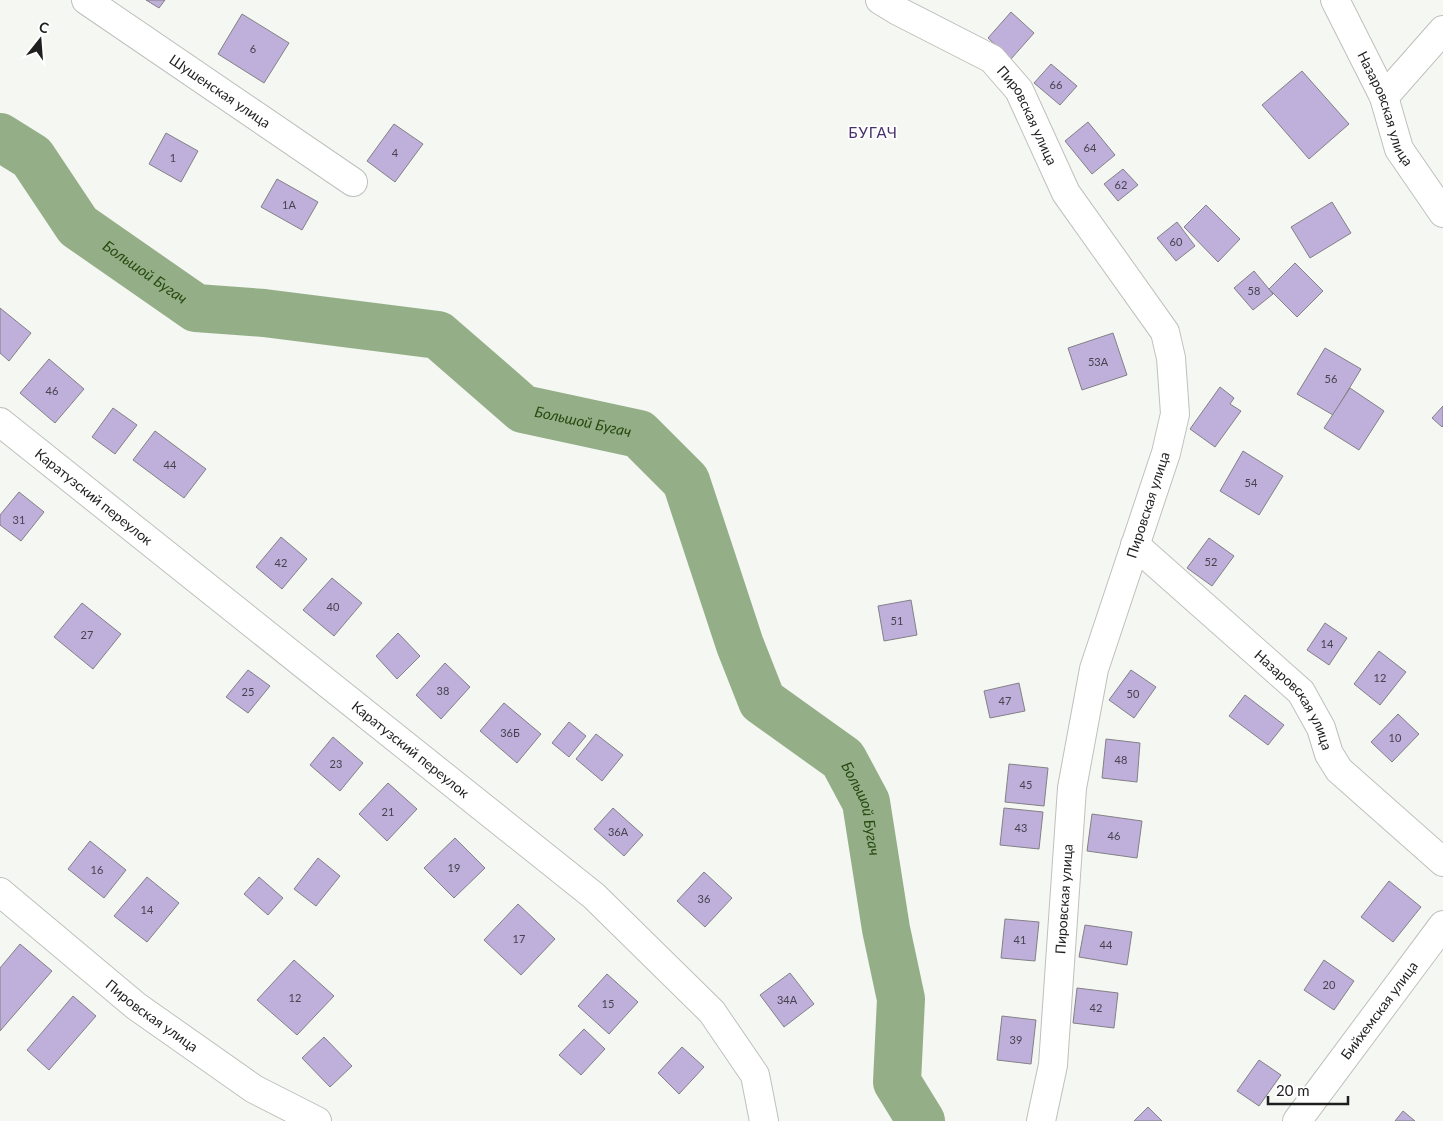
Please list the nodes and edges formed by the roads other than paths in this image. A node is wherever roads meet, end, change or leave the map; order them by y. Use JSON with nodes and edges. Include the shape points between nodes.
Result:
{"nodes":[{"id":1,"x":86,"y":0,"type":"edge"},
{"id":2,"x":880,"y":0,"type":"edge"},
{"id":3,"x":1335,"y":0,"type":"edge"},
{"id":4,"x":1443,"y":30,"type":"edge"},
{"id":5,"x":1384,"y":98,"type":"junction"},
{"id":6,"x":353,"y":182,"type":"dead end"},
{"id":7,"x":1443,"y":213,"type":"edge"},
{"id":8,"x":0,"y":422,"type":"edge"},
{"id":9,"x":1135,"y":545,"type":"junction"},
{"id":10,"x":1443,"y":862,"type":"edge"},
{"id":11,"x":0,"y":892,"type":"edge"},
{"id":12,"x":1443,"y":925,"type":"edge"},
{"id":13,"x":317,"y":1121,"type":"edge"},
{"id":14,"x":764,"y":1121,"type":"edge"},
{"id":15,"x":1041,"y":1121,"type":"edge"},
{"id":16,"x":1297,"y":1121,"type":"edge"}],
"edges":[{"from":1,"to":6,"type":"street","name":"Шушенская улица"},
{"from":2,"to":9,"type":"street","name":"Пировская улица","via":[[992,60],[1019,90],[1066,193],[1165,332],[1171,358],[1175,414],[1166,453]]},
{"from":3,"to":5,"type":"street","name":"Назаровская улица"},
{"from":4,"to":5,"type":"street"},
{"from":5,"to":7,"type":"street","name":"Назаровская улица","via":[[1399,149]]},
{"from":8,"to":14,"type":"street","name":"Каратузский переулок","via":[[594,896],[712,1012],[755,1075]]},
{"from":9,"to":10,"type":"street","name":"Назаровская улица","via":[[1301,692],[1339,770]]},
{"from":9,"to":15,"type":"street","name":"Пировская улица","via":[[1094,668],[1072,788],[1053,1064]]},
{"from":11,"to":13,"type":"street","name":"Пировская улица","via":[[136,1006],[254,1089]]},
{"from":12,"to":16,"type":"street","name":"Бийхемская улица"}]}
